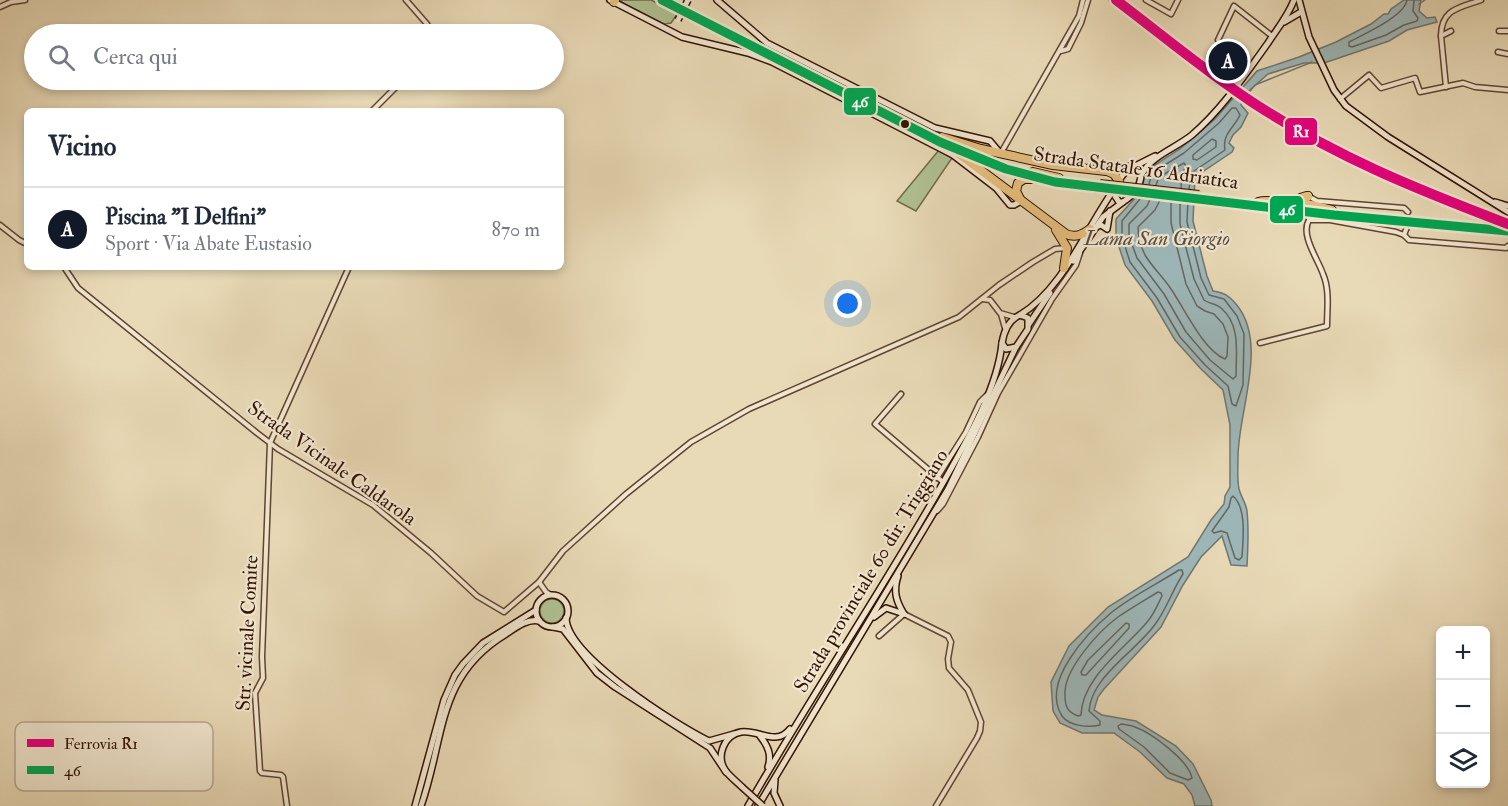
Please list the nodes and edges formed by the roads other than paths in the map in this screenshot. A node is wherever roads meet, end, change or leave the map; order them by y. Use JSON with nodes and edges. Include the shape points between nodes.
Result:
{"nodes":[{"id":1,"x":25,"y":0,"type":"edge"},
{"id":2,"x":406,"y":0,"type":"edge"},
{"id":3,"x":654,"y":0,"type":"edge"},
{"id":4,"x":662,"y":0,"type":"edge"},
{"id":5,"x":717,"y":0,"type":"edge"},
{"id":6,"x":1083,"y":0,"type":"edge"},
{"id":7,"x":1088,"y":0,"type":"edge"},
{"id":8,"x":1112,"y":0,"type":"edge"},
{"id":9,"x":1146,"y":0,"type":"edge"},
{"id":10,"x":1178,"y":0,"type":"edge"},
{"id":11,"x":1294,"y":0,"type":"edge"},
{"id":12,"x":1299,"y":0,"type":"edge"},
{"id":13,"x":1481,"y":0,"type":"edge"},
{"id":14,"x":613,"y":1,"type":"edge"},
{"id":15,"x":674,"y":2,"type":"edge"},
{"id":16,"x":0,"y":7,"type":"edge"},
{"id":17,"x":687,"y":7,"type":"edge"},
{"id":18,"x":1128,"y":12,"type":"dead end"},
{"id":19,"x":1301,"y":12,"type":"junction"},
{"id":20,"x":1289,"y":15,"type":"junction"},
{"id":21,"x":427,"y":24,"type":"edge"},
{"id":22,"x":1304,"y":24,"type":"junction"},
{"id":23,"x":1451,"y":31,"type":"dead end"},
{"id":24,"x":1499,"y":31,"type":"dead end"},
{"id":25,"x":1508,"y":31,"type":"edge"},
{"id":26,"x":672,"y":32,"type":"junction"},
{"id":27,"x":1272,"y":36,"type":"junction"},
{"id":28,"x":1441,"y":36,"type":"junction"},
{"id":29,"x":1218,"y":40,"type":"dead end"},
{"id":30,"x":1060,"y":51,"type":"junction"},
{"id":31,"x":1498,"y":52,"type":"dead end"},
{"id":32,"x":1508,"y":54,"type":"edge"},
{"id":33,"x":1446,"y":87,"type":"junction"},
{"id":34,"x":394,"y":90,"type":"edge"},
{"id":35,"x":1508,"y":90,"type":"edge"},
{"id":36,"x":1340,"y":99,"type":"junction"},
{"id":37,"x":375,"y":108,"type":"edge"},
{"id":38,"x":1198,"y":130,"type":"junction"},
{"id":39,"x":941,"y":140,"type":"junction"},
{"id":40,"x":1001,"y":154,"type":"junction"},
{"id":41,"x":1025,"y":159,"type":"junction"},
{"id":42,"x":1041,"y":162,"type":"junction"},
{"id":43,"x":1134,"y":167,"type":"junction"},
{"id":44,"x":1034,"y":169,"type":"junction"},
{"id":45,"x":1106,"y":171,"type":"junction"},
{"id":46,"x":1142,"y":174,"type":"junction"},
{"id":47,"x":1046,"y":181,"type":"junction"},
{"id":48,"x":1117,"y":185,"type":"junction"},
{"id":49,"x":1100,"y":187,"type":"junction"},
{"id":50,"x":1308,"y":196,"type":"junction"},
{"id":51,"x":1198,"y":197,"type":"junction"},
{"id":52,"x":1487,"y":199,"type":"junction"},
{"id":53,"x":1021,"y":201,"type":"junction"},
{"id":54,"x":1122,"y":202,"type":"junction"},
{"id":55,"x":1258,"y":202,"type":"junction"},
{"id":56,"x":1508,"y":206,"type":"edge"},
{"id":57,"x":1110,"y":210,"type":"junction"},
{"id":58,"x":1297,"y":211,"type":"junction"},
{"id":59,"x":1508,"y":212,"type":"edge"},
{"id":60,"x":1333,"y":213,"type":"junction"},
{"id":61,"x":1309,"y":219,"type":"junction"},
{"id":62,"x":1408,"y":220,"type":"junction"},
{"id":63,"x":0,"y":225,"type":"edge"},
{"id":64,"x":1054,"y":226,"type":"junction"},
{"id":65,"x":1508,"y":226,"type":"edge"},
{"id":66,"x":1093,"y":228,"type":"junction"},
{"id":67,"x":1508,"y":231,"type":"edge"},
{"id":68,"x":1404,"y":235,"type":"junction"},
{"id":69,"x":24,"y":242,"type":"edge"},
{"id":70,"x":1508,"y":246,"type":"edge"},
{"id":71,"x":1067,"y":248,"type":"junction"},
{"id":72,"x":1080,"y":252,"type":"junction"},
{"id":73,"x":1064,"y":268,"type":"junction"},
{"id":74,"x":66,"y":270,"type":"edge"},
{"id":75,"x":348,"y":270,"type":"edge"},
{"id":76,"x":991,"y":292,"type":"junction"},
{"id":77,"x":981,"y":299,"type":"junction"},
{"id":78,"x":990,"y":300,"type":"junction"},
{"id":79,"x":1000,"y":313,"type":"junction"},
{"id":80,"x":1017,"y":316,"type":"junction"},
{"id":81,"x":1029,"y":324,"type":"junction"},
{"id":82,"x":1005,"y":328,"type":"junction"},
{"id":83,"x":1025,"y":340,"type":"junction"},
{"id":84,"x":1002,"y":343,"type":"junction"},
{"id":85,"x":1260,"y":343,"type":"dead end"},
{"id":86,"x":1016,"y":347,"type":"junction"},
{"id":87,"x":901,"y":394,"type":"dead end"},
{"id":88,"x":988,"y":395,"type":"junction"},
{"id":89,"x":270,"y":443,"type":"junction"},
{"id":90,"x":937,"y":478,"type":"junction"},
{"id":91,"x":943,"y":482,"type":"junction"},
{"id":92,"x":932,"y":515,"type":"junction"},
{"id":93,"x":910,"y":551,"type":"junction"},
{"id":94,"x":539,"y":582,"type":"junction"},
{"id":95,"x":544,"y":594,"type":"junction"},
{"id":96,"x":536,"y":610,"type":"junction"},
{"id":97,"x":904,"y":614,"type":"junction"},
{"id":98,"x":566,"y":618,"type":"junction"},
{"id":99,"x":539,"y":621,"type":"junction"},
{"id":100,"x":553,"y":627,"type":"junction"},
{"id":101,"x":879,"y":636,"type":"dead end"},
{"id":102,"x":854,"y":645,"type":"junction"},
{"id":103,"x":816,"y":694,"type":"junction"},
{"id":104,"x":734,"y":734,"type":"junction"},
{"id":105,"x":760,"y":736,"type":"junction"},
{"id":106,"x":780,"y":769,"type":"junction"},
{"id":107,"x":726,"y":772,"type":"junction"},
{"id":108,"x":764,"y":777,"type":"junction"},
{"id":109,"x":287,"y":806,"type":"edge"},
{"id":110,"x":415,"y":806,"type":"edge"},
{"id":111,"x":421,"y":806,"type":"edge"},
{"id":112,"x":748,"y":806,"type":"edge"},
{"id":113,"x":758,"y":806,"type":"edge"},
{"id":114,"x":763,"y":806,"type":"edge"},
{"id":115,"x":780,"y":806,"type":"edge"},
{"id":116,"x":936,"y":806,"type":"edge"}],
"edges":[{"from":1,"to":16,"type":"street"},
{"from":2,"to":21,"type":"street"},
{"from":3,"to":15,"type":"highway"},
{"from":4,"to":15,"type":"highway"},
{"from":5,"to":40,"type":"main road","via":[[767,43],[935,128],[990,141]]},
{"from":6,"to":30,"type":"street"},
{"from":7,"to":30,"type":"street","via":[[1076,37],[1068,49]]},
{"from":8,"to":18,"type":"street"},
{"from":9,"to":10,"type":"street","via":[[1171,14]]},
{"from":11,"to":20,"type":"main road"},
{"from":12,"to":19,"type":"main road"},
{"from":13,"to":28,"type":"street","via":[[1447,15],[1442,21]]},
{"from":14,"to":26,"type":"main road"},
{"from":15,"to":17,"type":"highway","name":"Strada Statale 16 Adriatica"},
{"from":17,"to":26,"type":"main road","bridge":true},
{"from":17,"to":39,"type":"highway","name":"Strada Statale 16 Adriatica"},
{"from":19,"to":20,"type":"main road"},
{"from":19,"to":22,"type":"main road"},
{"from":20,"to":22,"type":"main road"},
{"from":20,"to":27,"type":"main road"},
{"from":22,"to":36,"type":"main road"},
{"from":23,"to":28,"type":"street"},
{"from":24,"to":25,"type":"street"},
{"from":26,"to":53,"type":"main road","via":[[772,62],[953,155],[996,188],[1010,205]]},
{"from":27,"to":29,"type":"street","via":[[1234,6]]},
{"from":27,"to":38,"type":"main road","via":[[1229,96]]},
{"from":28,"to":33,"type":"street"},
{"from":30,"to":40,"type":"street"},
{"from":31,"to":32,"type":"street"},
{"from":33,"to":35,"type":"street","via":[[1462,83]]},
{"from":33,"to":36,"type":"street","via":[[1420,92],[1415,78],[1381,88],[1369,75]]},
{"from":34,"to":37,"type":"street"},
{"from":36,"to":52,"type":"main road","via":[[1352,113]]},
{"from":38,"to":43,"type":"main road"},
{"from":38,"to":46,"type":"main road","via":[[1153,161]]},
{"from":39,"to":40,"type":"highway"},
{"from":39,"to":44,"type":"highway","name":"Strada Statale 16 Adriatica"},
{"from":39,"to":47,"type":"highway","name":"Strada Statale 16 Adriatica","via":[[984,161]]},
{"from":39,"to":53,"type":"highway"},
{"from":40,"to":41,"type":"highway"},
{"from":41,"to":42,"type":"highway"},
{"from":41,"to":44,"type":"highway"},
{"from":42,"to":44,"type":"highway"},
{"from":42,"to":45,"type":"highway"},
{"from":43,"to":45,"type":"highway"},
{"from":43,"to":46,"type":"main road","via":[[1140,168]]},
{"from":43,"to":48,"type":"main road"},
{"from":44,"to":49,"type":"highway","name":"Strada Statale 16 Adriatica","via":[[1055,178]]},
{"from":45,"to":48,"type":"highway","via":[[1114,174]]},
{"from":46,"to":54,"type":"main road","via":[[1136,190]]},
{"from":47,"to":49,"type":"highway","name":"Strada Statale 16 Adriatica"},
{"from":47,"to":53,"type":"highway","via":[[1020,180],[1016,191]]},
{"from":48,"to":54,"type":"main road","via":[[1116,199]]},
{"from":48,"to":66,"type":"main road"},
{"from":49,"to":51,"type":"highway","name":"Strada Statale 16 Adriatica","bridge":true},
{"from":50,"to":55,"type":"highway","via":[[1291,202]]},
{"from":50,"to":60,"type":"highway","via":[[1303,202]]},
{"from":50,"to":62,"type":"street","via":[[1317,201],[1404,208]]},
{"from":51,"to":55,"type":"highway","name":"Strada Statale 16 Adriatica"},
{"from":51,"to":58,"type":"highway","name":"Strada Statale 16 Adriatica"},
{"from":52,"to":56,"type":"main road"},
{"from":52,"to":59,"type":"main road"},
{"from":53,"to":64,"type":"highway"},
{"from":54,"to":57,"type":"main road"},
{"from":55,"to":60,"type":"highway","name":"Strada Statale 16 Adriatica"},
{"from":57,"to":66,"type":"main road"},
{"from":57,"to":66,"type":"main road","via":[[1107,229],[1101,225]]},
{"from":58,"to":60,"type":"highway","name":"Strada Statale 16 Adriatica"},
{"from":58,"to":61,"type":"highway"},
{"from":60,"to":61,"type":"highway"},
{"from":60,"to":62,"type":"highway","name":"Strada Statale 16 Adriatica"},
{"from":61,"to":68,"type":"street"},
{"from":61,"to":85,"type":"street","via":[[1308,238],[1327,288],[1327,326]]},
{"from":62,"to":65,"type":"highway","name":"Strada Statale 16 Adriatica"},
{"from":62,"to":67,"type":"highway","name":"Strada Statale 16 Adriatica"},
{"from":62,"to":68,"type":"street"},
{"from":63,"to":69,"type":"street"},
{"from":64,"to":66,"type":"highway","via":[[1071,236]]},
{"from":64,"to":71,"type":"highway"},
{"from":66,"to":72,"type":"main road"},
{"from":66,"to":73,"type":"main road"},
{"from":68,"to":70,"type":"street","via":[[1409,240]]},
{"from":71,"to":73,"type":"highway"},
{"from":71,"to":76,"type":"street","via":[[1055,249]]},
{"from":72,"to":81,"type":"main road"},
{"from":72,"to":83,"type":"street","via":[[1076,265]]},
{"from":73,"to":80,"type":"main road","via":[[1038,301]]},
{"from":74,"to":89,"type":"street","name":"Strada Vicinale Caldarola","via":[[78,288]]},
{"from":75,"to":89,"type":"street"},
{"from":76,"to":77,"type":"street"},
{"from":76,"to":78,"type":"street"},
{"from":77,"to":78,"type":"street"},
{"from":77,"to":94,"type":"street","via":[[959,317],[749,408],[691,442],[563,551]]},
{"from":78,"to":79,"type":"street"},
{"from":79,"to":80,"type":"street"},
{"from":79,"to":82,"type":"street"},
{"from":80,"to":81,"type":"main road","via":[[1026,316]]},
{"from":80,"to":82,"type":"main road"},
{"from":81,"to":83,"type":"main road"},
{"from":82,"to":84,"type":"main road","name":"Strada provinciale 60 dir. Triggiano"},
{"from":83,"to":86,"type":"main road"},
{"from":83,"to":92,"type":"street","via":[[943,504]]},
{"from":84,"to":86,"type":"main road","via":[[1006,349]]},
{"from":84,"to":88,"type":"main road","name":"Strada provinciale 60 dir. Triggiano","via":[[999,367]]},
{"from":86,"to":92,"type":"main road","via":[[966,454]]},
{"from":87,"to":90,"type":"street","via":[[875,424]]},
{"from":88,"to":90,"type":"street"},
{"from":88,"to":91,"type":"main road","name":"Strada provinciale 60 dir. Triggiano"},
{"from":89,"to":94,"type":"street","name":"Strada Vicinale Caldarola","via":[[373,505],[477,596],[504,612]]},
{"from":89,"to":109,"type":"street","name":"Str. vicinale Comite","via":[[264,678],[255,693],[260,771],[283,777]]},
{"from":90,"to":91,"type":"street"},
{"from":91,"to":103,"type":"main road","name":"Strada provinciale 60 dir. Triggiano"},
{"from":92,"to":93,"type":"main road"},
{"from":93,"to":97,"type":"main road","via":[[895,584],[897,602]]},
{"from":93,"to":102,"type":"main road"},
{"from":94,"to":95,"type":"street"},
{"from":95,"to":96,"type":"main road"},
{"from":95,"to":98,"type":"main road","via":[[565,602]]},
{"from":96,"to":99,"type":"main road"},
{"from":96,"to":110,"type":"main road","via":[[483,643],[455,675],[446,693]]},
{"from":97,"to":101,"type":"street"},
{"from":97,"to":102,"type":"main road","via":[[882,610]]},
{"from":97,"to":116,"type":"street","via":[[950,639],[949,668],[968,690],[981,722],[977,738]]},
{"from":98,"to":100,"type":"main road"},
{"from":98,"to":104,"type":"main road","via":[[567,627],[586,652],[618,683],[709,741]]},
{"from":99,"to":100,"type":"main road"},
{"from":99,"to":111,"type":"main road","via":[[530,621],[494,641],[460,678],[449,702]]},
{"from":100,"to":107,"type":"main road","via":[[563,629],[597,673],[615,687],[710,748]]},
{"from":102,"to":106,"type":"main road"},
{"from":103,"to":105,"type":"main road","via":[[787,733]]},
{"from":103,"to":108,"type":"main road","name":"Strada provinciale 60 dir. Triggiano"},
{"from":104,"to":105,"type":"main road","via":[[748,731]]},
{"from":104,"to":107,"type":"main road","via":[[722,750]]},
{"from":105,"to":108,"type":"main road","via":[[770,755]]},
{"from":106,"to":113,"type":"main road"},
{"from":106,"to":115,"type":"main road","via":[[773,789]]},
{"from":107,"to":114,"type":"main road","bridge":true},
{"from":108,"to":112,"type":"main road","name":"Strada provinciale 60 dir. Triggiano"}]}
